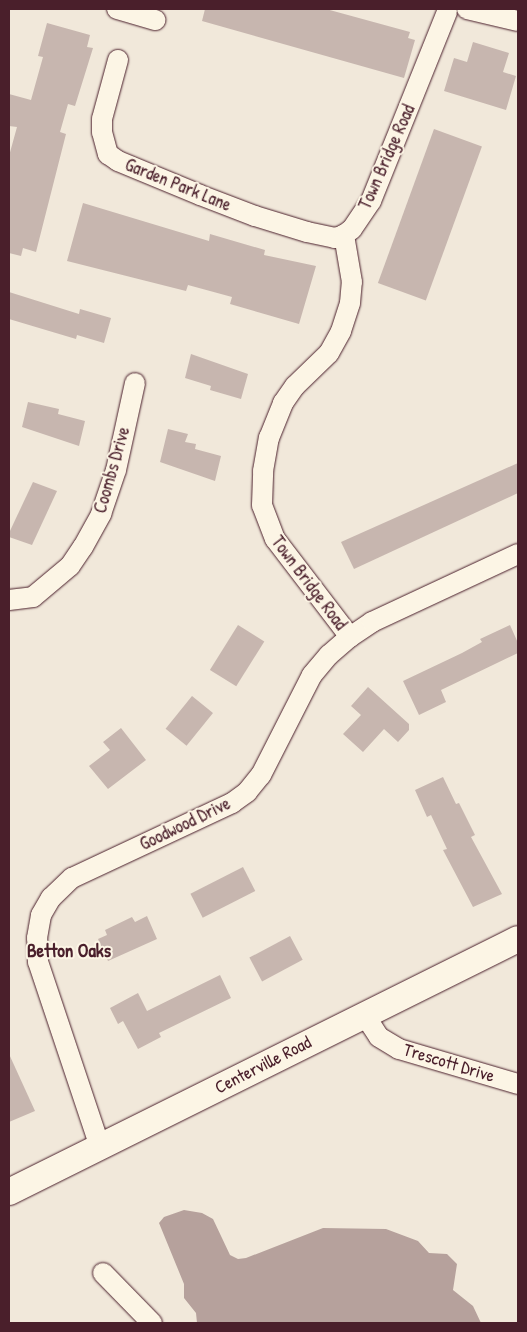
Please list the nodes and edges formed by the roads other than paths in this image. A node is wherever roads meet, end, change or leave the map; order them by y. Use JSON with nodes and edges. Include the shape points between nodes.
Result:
{"nodes":[{"id":1,"x":117,"y":9,"type":"edge"},
{"id":2,"x":455,"y":10,"type":"edge"},
{"id":3,"x":155,"y":20,"type":"dead end"},
{"id":4,"x":518,"y":21,"type":"edge"},
{"id":5,"x":118,"y":60,"type":"dead end"},
{"id":6,"x":344,"y":235,"type":"junction"},
{"id":7,"x":135,"y":384,"type":"dead end"},
{"id":8,"x":518,"y":554,"type":"edge"},
{"id":9,"x":9,"y":600,"type":"edge"},
{"id":10,"x":350,"y":637,"type":"junction"},
{"id":11,"x":518,"y":939,"type":"edge"},
{"id":12,"x":364,"y":1014,"type":"junction"},
{"id":13,"x":518,"y":1084,"type":"edge"},
{"id":14,"x":100,"y":1147,"type":"junction"},
{"id":15,"x":9,"y":1192,"type":"edge"},
{"id":16,"x":103,"y":1273,"type":"dead end"},
{"id":17,"x":152,"y":1323,"type":"edge"}],
"edges":[{"from":1,"to":3,"type":"street"},
{"from":2,"to":4,"type":"street"},
{"from":2,"to":6,"type":"street","name":"Town Bridge Road","via":[[371,201],[352,229]]},
{"from":5,"to":6,"type":"street","name":"Garden Park Lane","via":[[102,118],[108,154],[255,216],[334,238]]},
{"from":6,"to":10,"type":"street","name":"Town Bridge Road","via":[[352,282],[350,303],[341,331],[329,353],[295,386],[283,403],[269,438],[262,471],[262,506],[275,539]]},
{"from":7,"to":9,"type":"street","name":"Coombs Drive","via":[[116,470],[102,514],[83,547],[70,566],[33,597]]},
{"from":8,"to":10,"type":"street","name":"Goodwood Drive","via":[[372,622]]},
{"from":10,"to":14,"type":"street","name":"Goodwood Drive","via":[[328,654],[312,675],[261,775],[247,792],[232,803],[72,878],[51,898],[41,915],[37,938],[43,983]]},
{"from":11,"to":12,"type":"main road","name":"Centerville Road"},
{"from":12,"to":13,"type":"street","name":"Trescott Drive","via":[[379,1036],[399,1049]]},
{"from":12,"to":14,"type":"main road","name":"Centerville Road"},
{"from":14,"to":15,"type":"main road","name":"Centerville Road"},
{"from":16,"to":17,"type":"street"}]}
